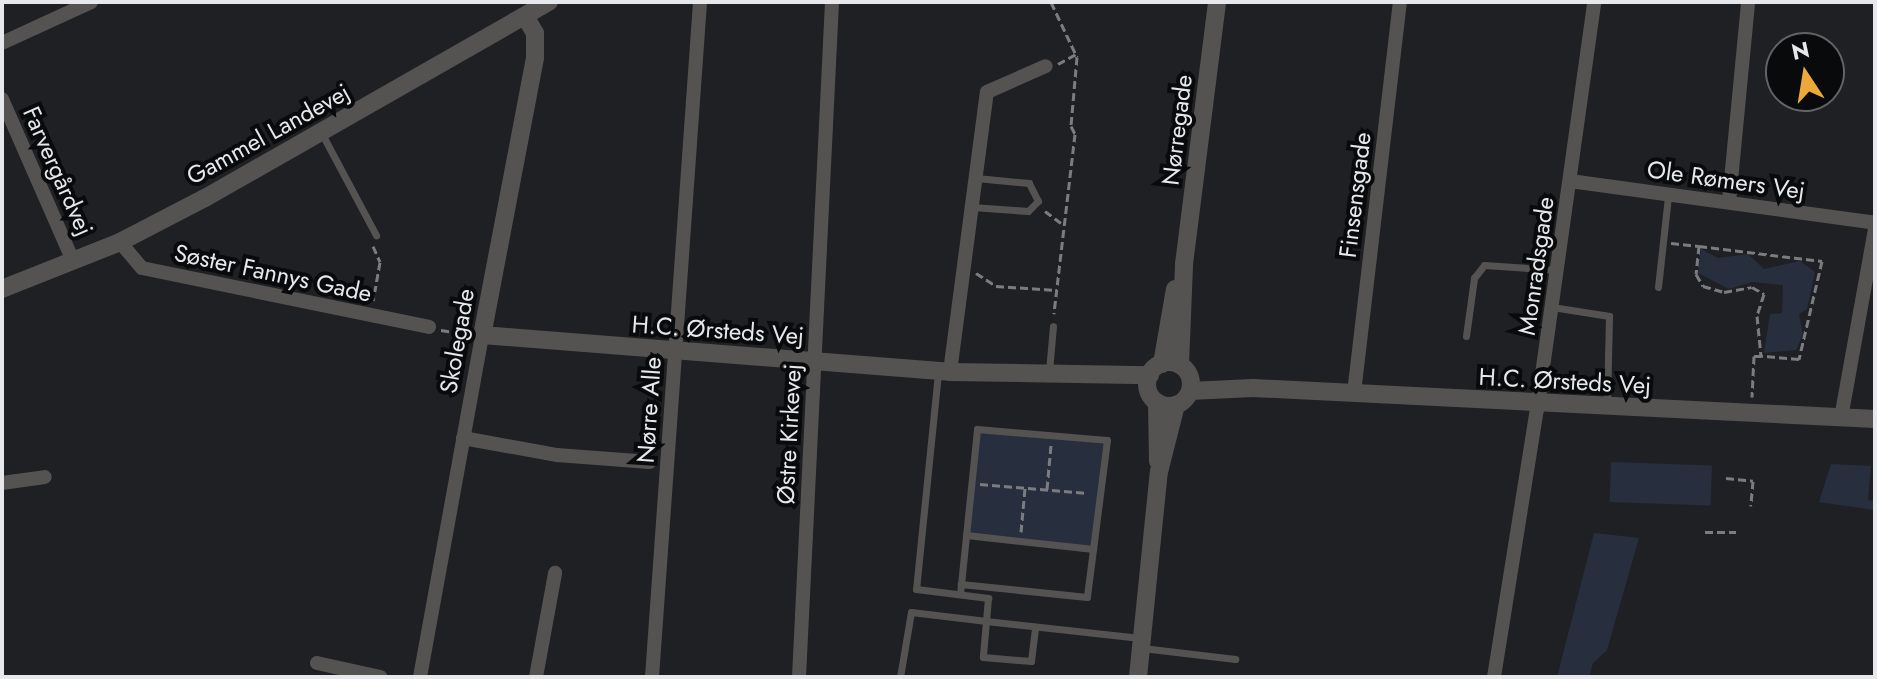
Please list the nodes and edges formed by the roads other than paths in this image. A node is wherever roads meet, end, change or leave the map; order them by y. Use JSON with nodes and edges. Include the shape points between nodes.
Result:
{"nodes":[{"id":1,"x":91,"y":2,"type":"edge"},
{"id":2,"x":549,"y":2,"type":"edge"},
{"id":3,"x":700,"y":2,"type":"edge"},
{"id":4,"x":832,"y":2,"type":"edge"},
{"id":5,"x":1217,"y":2,"type":"edge"},
{"id":6,"x":1400,"y":2,"type":"edge"},
{"id":7,"x":1594,"y":2,"type":"edge"},
{"id":8,"x":1748,"y":2,"type":"edge"},
{"id":9,"x":521,"y":9,"type":"edge"},
{"id":10,"x":2,"y":43,"type":"edge"},
{"id":11,"x":1046,"y":66,"type":"road end"},
{"id":12,"x":2,"y":99,"type":"edge"},
{"id":13,"x":321,"y":133,"type":"junction"},
{"id":14,"x":976,"y":178,"type":"junction"},
{"id":15,"x":1570,"y":181,"type":"junction"},
{"id":16,"x":1668,"y":193,"type":"junction"},
{"id":17,"x":1729,"y":201,"type":"junction"},
{"id":18,"x":972,"y":207,"type":"junction"},
{"id":19,"x":1875,"y":226,"type":"edge"},
{"id":20,"x":376,"y":235,"type":"road end"},
{"id":21,"x":120,"y":242,"type":"junction"},
{"id":22,"x":73,"y":261,"type":"junction"},
{"id":23,"x":1557,"y":270,"type":"junction"},
{"id":24,"x":1658,"y":287,"type":"dead end"},
{"id":25,"x":2,"y":289,"type":"edge"},
{"id":26,"x":1552,"y":307,"type":"junction"},
{"id":27,"x":1053,"y":326,"type":"road end"},
{"id":28,"x":429,"y":327,"type":"road end"},
{"id":29,"x":484,"y":327,"type":"junction"},
{"id":30,"x":1466,"y":336,"type":"dead end"},
{"id":31,"x":675,"y":351,"type":"junction"},
{"id":32,"x":814,"y":361,"type":"junction"},
{"id":33,"x":944,"y":371,"type":"junction"},
{"id":34,"x":1049,"y":376,"type":"junction"},
{"id":35,"x":1168,"y":380,"type":"junction"},
{"id":36,"x":1354,"y":393,"type":"junction"},
{"id":37,"x":1538,"y":404,"type":"junction"},
{"id":38,"x":1607,"y":407,"type":"junction"},
{"id":39,"x":1841,"y":418,"type":"junction"},
{"id":40,"x":1875,"y":419,"type":"edge"},
{"id":41,"x":463,"y":438,"type":"junction"},
{"id":42,"x":650,"y":462,"type":"dead end"},
{"id":43,"x":1159,"y":472,"type":"junction"},
{"id":44,"x":45,"y":477,"type":"dead end"},
{"id":45,"x":2,"y":483,"type":"edge"},
{"id":46,"x":966,"y":535,"type":"junction"},
{"id":47,"x":1093,"y":549,"type":"junction"},
{"id":48,"x":555,"y":573,"type":"dead end"},
{"id":49,"x":961,"y":584,"type":"junction"},
{"id":50,"x":960,"y":594,"type":"junction"},
{"id":51,"x":986,"y":621,"type":"junction"},
{"id":52,"x":1035,"y":627,"type":"junction"},
{"id":53,"x":1141,"y":643,"type":"junction"},
{"id":54,"x":1235,"y":659,"type":"dead end"},
{"id":55,"x":317,"y":663,"type":"dead end"},
{"id":56,"x":380,"y":677,"type":"edge"},
{"id":57,"x":420,"y":677,"type":"edge"},
{"id":58,"x":536,"y":677,"type":"edge"},
{"id":59,"x":652,"y":677,"type":"edge"},
{"id":60,"x":799,"y":677,"type":"edge"},
{"id":61,"x":900,"y":677,"type":"edge"},
{"id":62,"x":1138,"y":677,"type":"edge"},
{"id":63,"x":1494,"y":677,"type":"edge"}],
"edges":[{"from":1,"to":10,"type":"street"},
{"from":2,"to":9,"type":"street","name":"Gammel Landevej"},
{"from":3,"to":31,"type":"street","name":"Nørre Alle"},
{"from":4,"to":32,"type":"street","name":"Østre Kirkevej"},
{"from":5,"to":35,"type":"street","name":"Nørregade"},
{"from":6,"to":36,"type":"street","name":"Finsensgade"},
{"from":7,"to":15,"type":"street","name":"Monradsgade"},
{"from":8,"to":17,"type":"street"},
{"from":9,"to":13,"type":"street","name":"Gammel Landevej"},
{"from":9,"to":29,"type":"street","name":"Skolegade","via":[[535,33],[535,58]]},
{"from":11,"to":14,"type":"street","via":[[987,92]]},
{"from":12,"to":22,"type":"street","name":"Farvergårdvej"},
{"from":13,"to":20,"type":"lane"},
{"from":13,"to":21,"type":"street","name":"Gammel Landevej"},
{"from":14,"to":18,"type":"street"},
{"from":14,"to":18,"type":"lane","via":[[1029,183],[1037,191],[1028,211]]},
{"from":15,"to":16,"type":"street","name":"Ole Rømers Vej"},
{"from":15,"to":23,"type":"street","name":"Monradsgade"},
{"from":16,"to":17,"type":"street","name":"Ole Rømers Vej"},
{"from":16,"to":24,"type":"lane"},
{"from":17,"to":19,"type":"street","name":"Ole Rømers Vej"},
{"from":18,"to":33,"type":"street"},
{"from":19,"to":39,"type":"street","name":"Ole Rømers Vej"},
{"from":21,"to":22,"type":"street","name":"Gammel Landevej"},
{"from":21,"to":28,"type":"street","name":"Søster Fannys Gade","via":[[142,268]]},
{"from":22,"to":25,"type":"street","name":"Gammel Landevej"},
{"from":23,"to":26,"type":"street","name":"Monradsgade"},
{"from":23,"to":30,"type":"lane","via":[[1484,265],[1474,278]]},
{"from":26,"to":37,"type":"street","name":"Monradsgade"},
{"from":26,"to":38,"type":"lane","via":[[1609,316]]},
{"from":27,"to":34,"type":"lane"},
{"from":29,"to":31,"type":"street","name":"H.C. Ørsteds Vej"},
{"from":29,"to":41,"type":"street","name":"Skolegade"},
{"from":31,"to":32,"type":"street","name":"H.C. Ørsteds Vej"},
{"from":31,"to":59,"type":"street","name":"Nørre Alle"},
{"from":32,"to":33,"type":"street","name":"H.C. Ørsteds Vej"},
{"from":32,"to":60,"type":"street","name":"Østre Kirkevej"},
{"from":33,"to":34,"type":"street","name":"H.C. Ørsteds Vej"},
{"from":33,"to":50,"type":"lane","via":[[916,589]]},
{"from":34,"to":35,"type":"street","name":"H.C. Ørsteds Vej"},
{"from":35,"to":36,"type":"street","name":"H.C. Ørsteds Vej"},
{"from":35,"to":43,"type":"street","name":"Nørregade"},
{"from":35,"to":43,"type":"street","name":"Nørregade","via":[[1176,405]]},
{"from":36,"to":37,"type":"street","name":"H.C. Ørsteds Vej"},
{"from":37,"to":38,"type":"street","name":"H.C. Ørsteds Vej"},
{"from":37,"to":63,"type":"street","name":"Monradsgade"},
{"from":38,"to":39,"type":"street","name":"H.C. Ørsteds Vej"},
{"from":39,"to":40,"type":"street","name":"H.C. Ørsteds Vej"},
{"from":41,"to":42,"type":"street","name":"Nørre Alle","via":[[557,455]]},
{"from":41,"to":57,"type":"street","name":"Skolegade"},
{"from":43,"to":53,"type":"street","name":"Nørregade"},
{"from":44,"to":45,"type":"street"},
{"from":46,"to":47,"type":"lane"},
{"from":46,"to":47,"type":"lane","via":[[977,429],[1107,440]]},
{"from":46,"to":49,"type":"lane"},
{"from":47,"to":49,"type":"lane","via":[[1087,597]]},
{"from":48,"to":58,"type":"street"},
{"from":49,"to":50,"type":"lane"},
{"from":50,"to":51,"type":"lane","via":[[988,598]]},
{"from":51,"to":52,"type":"lane"},
{"from":51,"to":52,"type":"lane","via":[[983,657],[1031,661]]},
{"from":51,"to":61,"type":"lane","via":[[911,612]]},
{"from":52,"to":53,"type":"lane"},
{"from":53,"to":54,"type":"lane"},
{"from":53,"to":62,"type":"street","name":"Nørregade"},
{"from":55,"to":56,"type":"street"}]}
